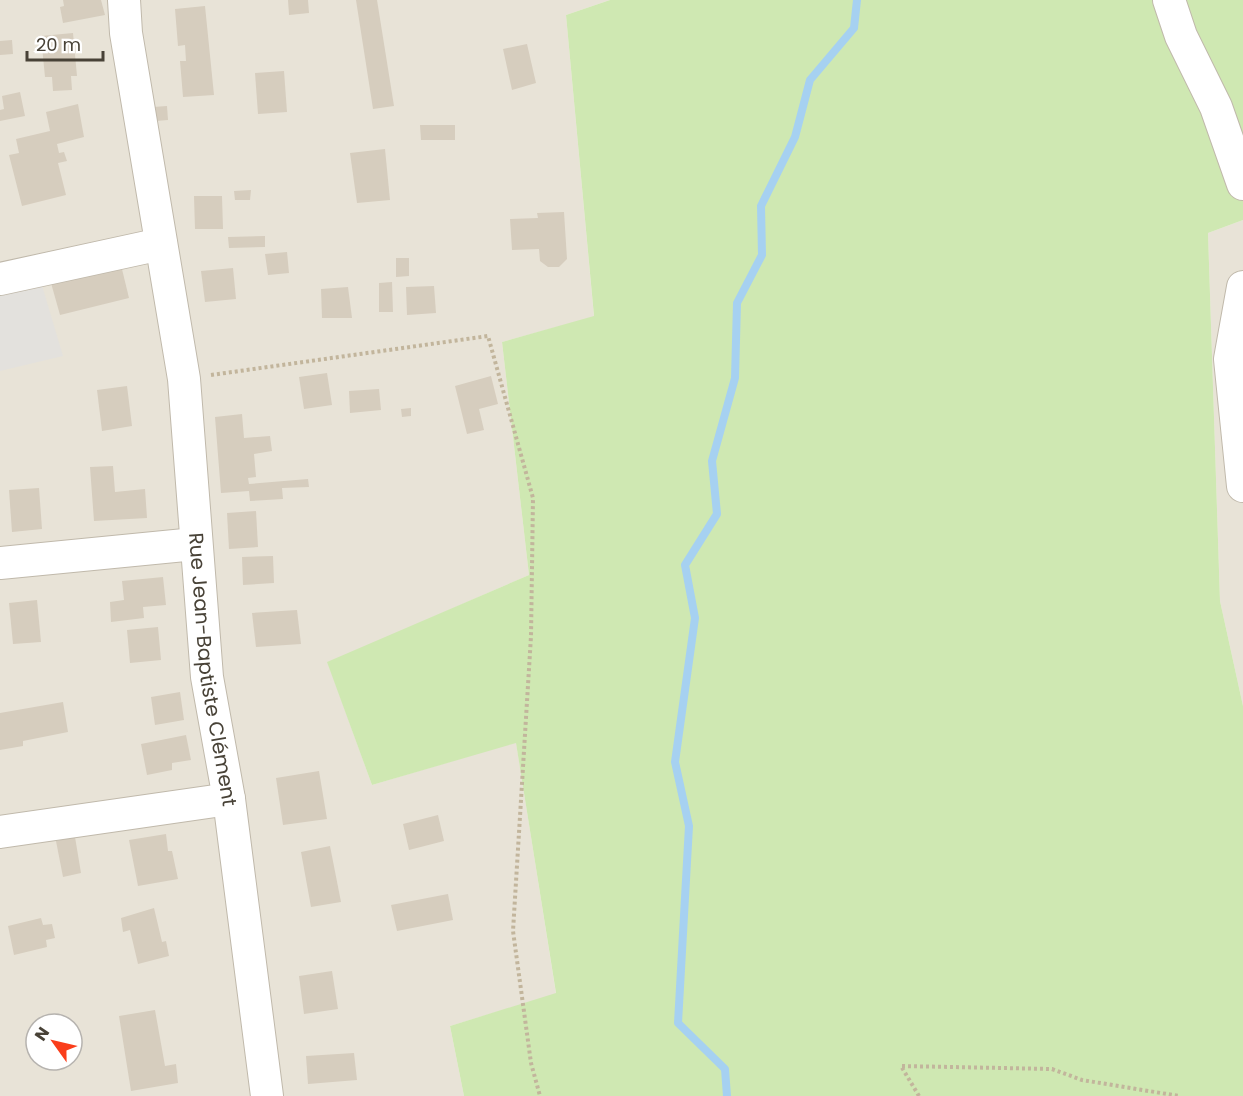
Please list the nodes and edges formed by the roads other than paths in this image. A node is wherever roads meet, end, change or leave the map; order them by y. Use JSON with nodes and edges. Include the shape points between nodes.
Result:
{"nodes":[{"id":1,"x":124,"y":0,"type":"edge"},
{"id":2,"x":1169,"y":0,"type":"edge"},
{"id":3,"x":1243,"y":184,"type":"edge"},
{"id":4,"x":162,"y":244,"type":"junction"},
{"id":5,"x":0,"y":279,"type":"edge"},
{"id":6,"x":1243,"y":287,"type":"edge"},
{"id":7,"x":1243,"y":486,"type":"edge"},
{"id":8,"x":195,"y":544,"type":"junction"},
{"id":9,"x":0,"y":563,"type":"edge"},
{"id":10,"x":229,"y":800,"type":"junction"},
{"id":11,"x":0,"y":832,"type":"edge"},
{"id":12,"x":267,"y":1096,"type":"edge"}],
"edges":[{"from":1,"to":4,"type":"street","name":"Rue Jean-Baptiste Clément","via":[[126,33]]},
{"from":2,"to":3,"type":"street","via":[[1181,36],[1216,107]]},
{"from":4,"to":5,"type":"street"},
{"from":4,"to":8,"type":"street","name":"Rue Jean-Baptiste Clément","via":[[184,379]]},
{"from":6,"to":7,"type":"street","via":[[1230,359]]},
{"from":8,"to":9,"type":"street"},
{"from":8,"to":10,"type":"street","name":"Rue Jean-Baptiste Clément","via":[[207,677]]},
{"from":10,"to":11,"type":"street"},
{"from":10,"to":12,"type":"street","name":"Rue Jean-Baptiste Clément"}]}
